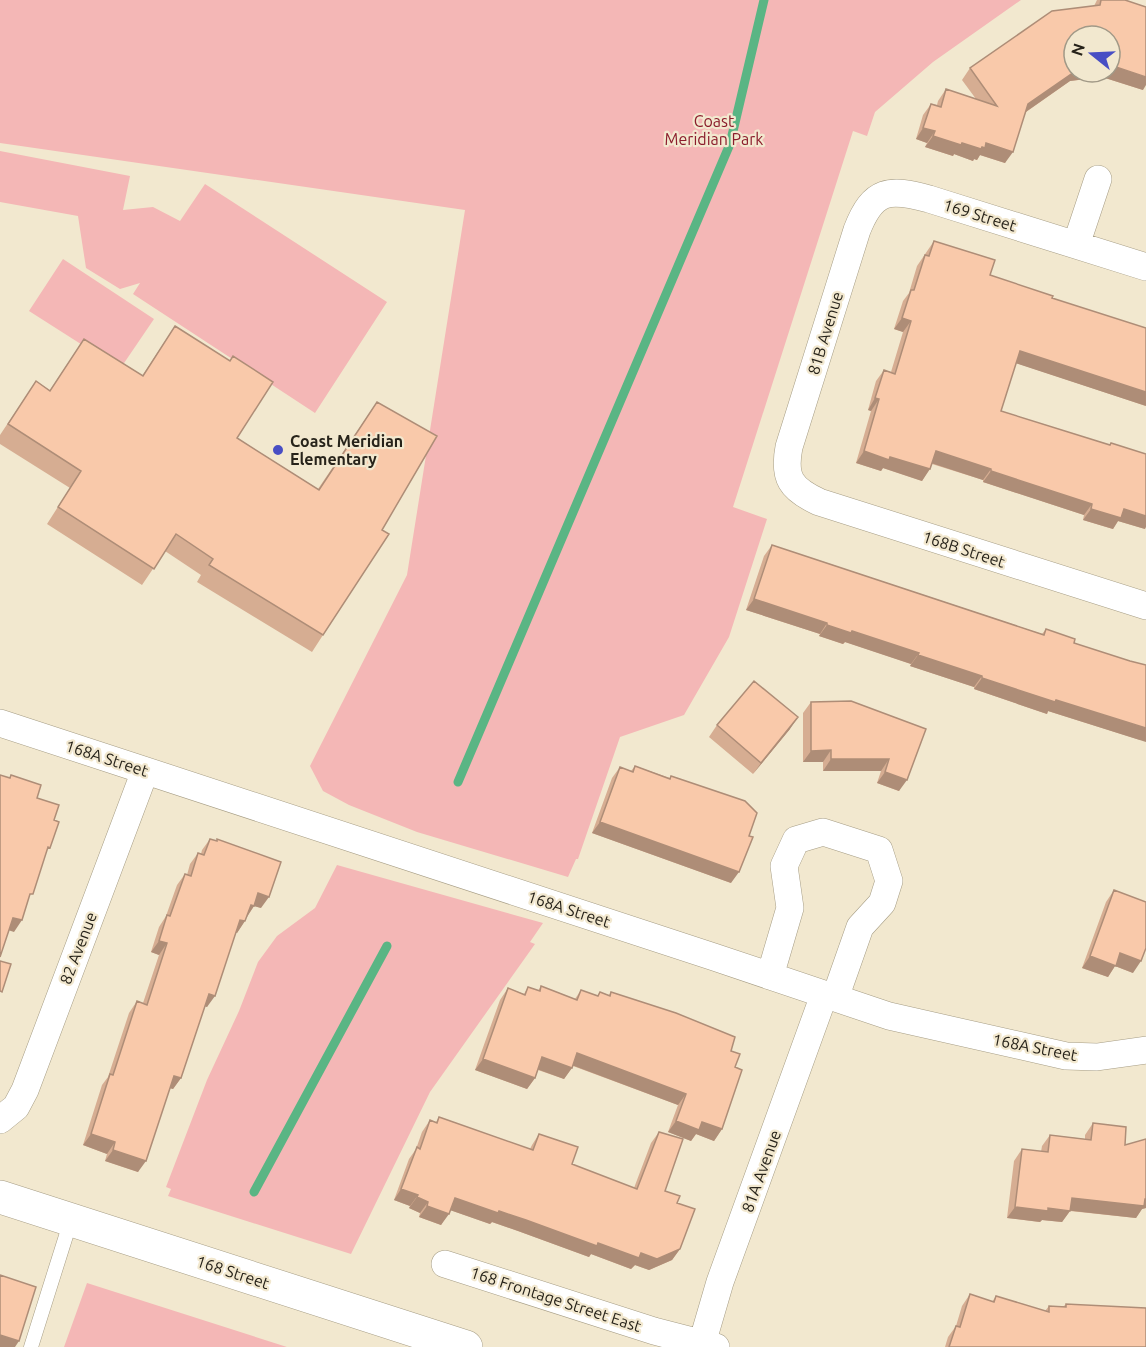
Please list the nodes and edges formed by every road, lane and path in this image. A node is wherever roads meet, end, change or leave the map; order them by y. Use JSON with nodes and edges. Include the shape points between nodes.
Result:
{"nodes":[{"id":1,"x":1098,"y":179,"type":"dead end"},
{"id":2,"x":882,"y":195,"type":"joint"},
{"id":3,"x":1076,"y":245,"type":"junction"},
{"id":4,"x":1146,"y":267,"type":"edge"},
{"id":5,"x":789,"y":480,"type":"joint"},
{"id":6,"x":1146,"y":606,"type":"edge"},
{"id":7,"x":0,"y":723,"type":"edge"},
{"id":8,"x":145,"y":771,"type":"junction"},
{"id":9,"x":770,"y":976,"type":"junction"},
{"id":10,"x":830,"y":997,"type":"junction"},
{"id":11,"x":1146,"y":1050,"type":"edge"},
{"id":12,"x":1,"y":1120,"type":"edge"},
{"id":13,"x":0,"y":1197,"type":"edge"},
{"id":14,"x":71,"y":1220,"type":"junction"},
{"id":15,"x":445,"y":1264,"type":"dead end"},
{"id":16,"x":706,"y":1346,"type":"edge"},
{"id":17,"x":31,"y":1347,"type":"edge"},
{"id":18,"x":466,"y":1347,"type":"edge"}],
"edges":[{"from":1,"to":3,"type":"street"},
{"from":2,"to":3,"type":"street","name":"169 Street","via":[[896,192],[923,198]]},
{"from":2,"to":5,"type":"street","name":"81B Avenue","via":[[866,210],[857,230],[789,447]]},
{"from":3,"to":4,"type":"street","name":"169 Street"},
{"from":5,"to":6,"type":"street","name":"168B Street","via":[[819,502]]},
{"from":7,"to":8,"type":"street","name":"168A Street"},
{"from":8,"to":9,"type":"street","name":"168A Street"},
{"from":8,"to":12,"type":"street","name":"82 Avenue","via":[[22,1095],[16,1107]]},
{"from":9,"to":10,"type":"street","name":"168A Street"},
{"from":9,"to":10,"type":"street","name":"81A Avenue","via":[[790,909],[784,866],[796,840],[823,832],[879,850],[889,881],[882,903],[860,927]]},
{"from":10,"to":11,"type":"street","name":"168A Street","via":[[889,1016],[1051,1053],[1097,1057]]},
{"from":10,"to":16,"type":"street","name":"81A Avenue","via":[[720,1282]]},
{"from":13,"to":14,"type":"main road","name":"168 Street"},
{"from":14,"to":17,"type":"lane"},
{"from":14,"to":18,"type":"main road","name":"168 Street"},
{"from":15,"to":16,"type":"street","name":"168 Frontage Street East"}]}
